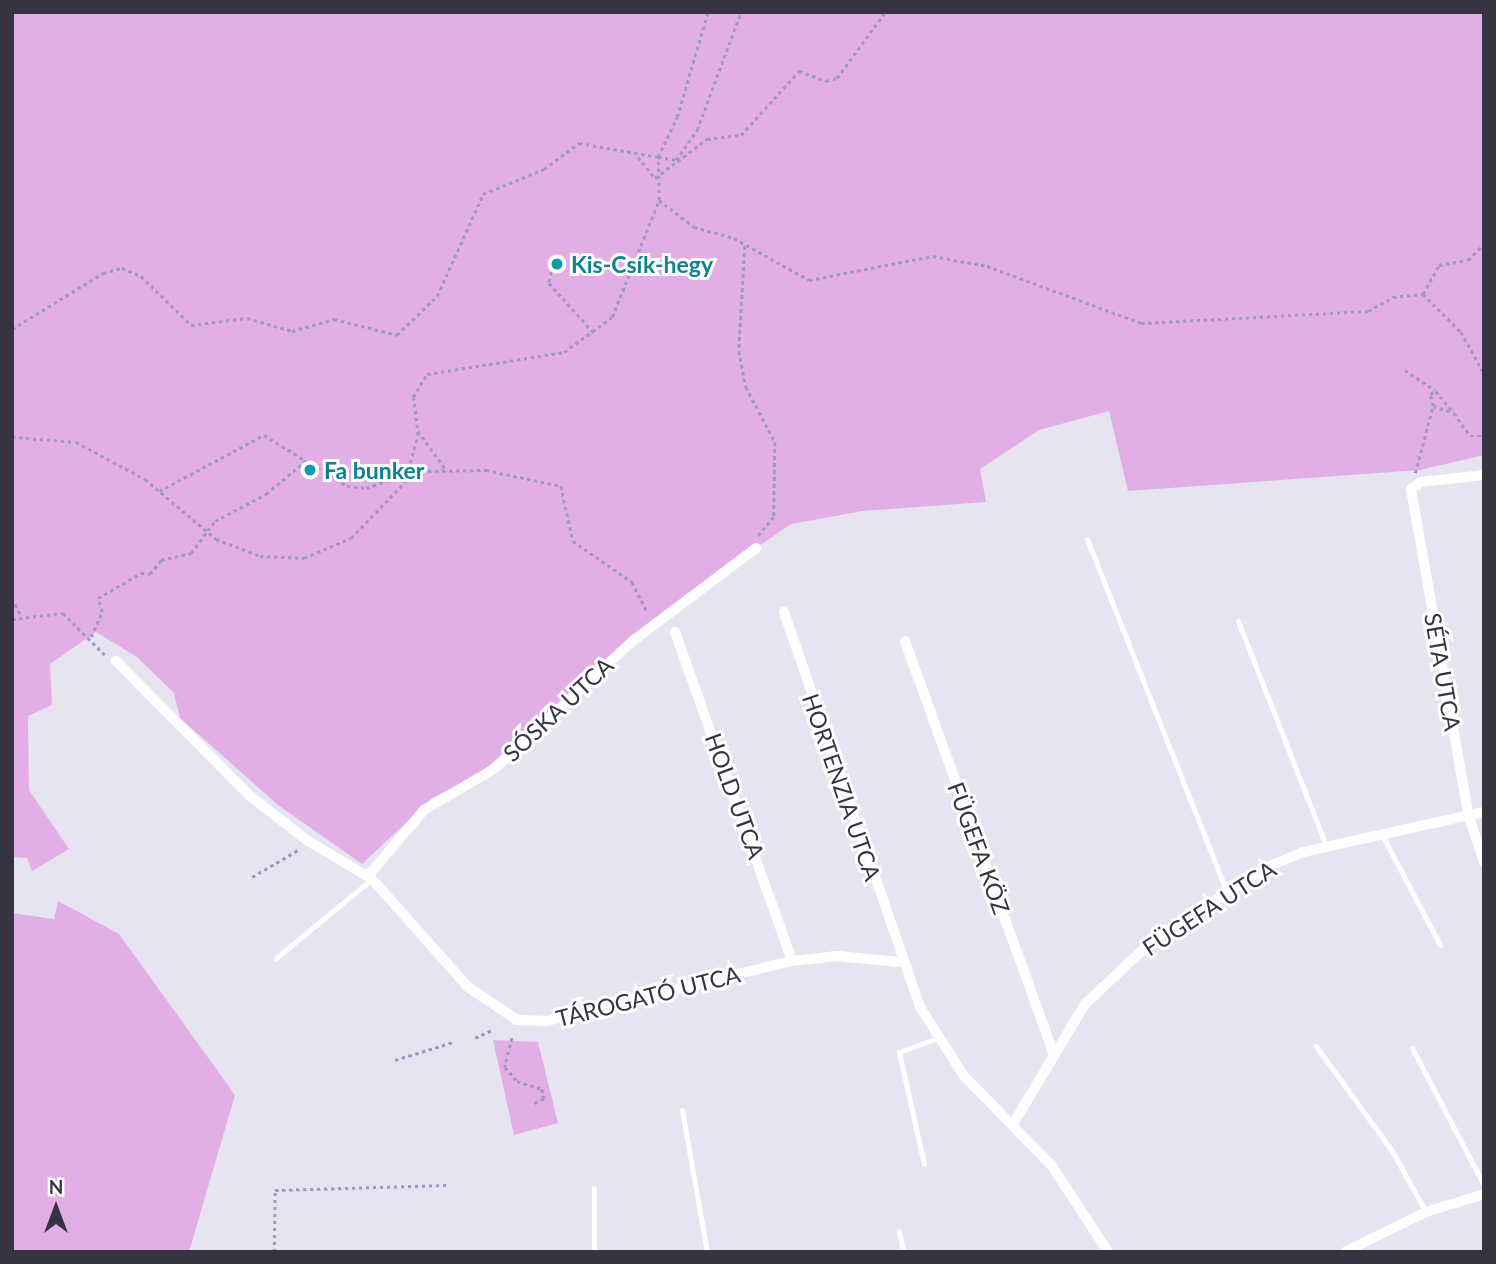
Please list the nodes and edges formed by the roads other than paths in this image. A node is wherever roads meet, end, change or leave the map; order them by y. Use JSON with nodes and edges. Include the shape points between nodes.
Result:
{"nodes":[{"id":1,"x":1484,"y":475,"type":"edge"},
{"id":2,"x":1087,"y":539,"type":"dead end"},
{"id":3,"x":756,"y":548,"type":"road end"},
{"id":4,"x":783,"y":612,"type":"dead end"},
{"id":5,"x":1238,"y":621,"type":"dead end"},
{"id":6,"x":675,"y":632,"type":"dead end"},
{"id":7,"x":905,"y":641,"type":"dead end"},
{"id":8,"x":116,"y":661,"type":"road end"},
{"id":9,"x":1484,"y":812,"type":"edge"},
{"id":10,"x":1469,"y":817,"type":"junction"},
{"id":11,"x":1380,"y":830,"type":"junction"},
{"id":12,"x":1326,"y":846,"type":"junction"},
{"id":13,"x":1484,"y":862,"type":"edge"},
{"id":14,"x":370,"y":877,"type":"junction"},
{"id":15,"x":1227,"y":893,"type":"junction"},
{"id":16,"x":1440,"y":945,"type":"dead end"},
{"id":17,"x":276,"y":958,"type":"dead end"},
{"id":18,"x":792,"y":961,"type":"junction"},
{"id":19,"x":899,"y":962,"type":"junction"},
{"id":20,"x":938,"y":1038,"type":"junction"},
{"id":21,"x":1316,"y":1046,"type":"dead end"},
{"id":22,"x":1412,"y":1048,"type":"dead end"},
{"id":23,"x":1054,"y":1055,"type":"junction"},
{"id":24,"x":682,"y":1110,"type":"dead end"},
{"id":25,"x":1015,"y":1121,"type":"junction"},
{"id":26,"x":924,"y":1164,"type":"dead end"},
{"id":27,"x":1484,"y":1185,"type":"edge"},
{"id":28,"x":594,"y":1188,"type":"dead end"},
{"id":29,"x":1484,"y":1194,"type":"edge"},
{"id":30,"x":1426,"y":1212,"type":"junction"},
{"id":31,"x":899,"y":1231,"type":"dead end"},
{"id":32,"x":594,"y":1252,"type":"edge"},
{"id":33,"x":707,"y":1252,"type":"edge"},
{"id":34,"x":903,"y":1252,"type":"edge"},
{"id":35,"x":1108,"y":1252,"type":"edge"},
{"id":36,"x":1345,"y":1252,"type":"edge"}],
"edges":[{"from":1,"to":10,"type":"street","name":"SÉTA UTCA","via":[[1416,483],[1411,493]]},
{"from":2,"to":15,"type":"lane"},
{"from":3,"to":14,"type":"street","name":"SÓSKA UTCA","via":[[656,621],[494,769],[424,810]]},
{"from":4,"to":19,"type":"street","name":"HORTENZIA UTCA"},
{"from":5,"to":12,"type":"lane"},
{"from":6,"to":18,"type":"street","name":"HOLD UTCA"},
{"from":7,"to":23,"type":"street","name":"FÜGEFA KÖZ"},
{"from":8,"to":14,"type":"street","name":"TÁROGATÓ UTCA","via":[[208,758],[310,843]]},
{"from":9,"to":10,"type":"street","name":"FÜGEFA UTCA"},
{"from":10,"to":11,"type":"street","name":"FÜGEFA UTCA"},
{"from":10,"to":13,"type":"street","name":"SÉTA UTCA"},
{"from":11,"to":12,"type":"street","name":"FÜGEFA UTCA"},
{"from":11,"to":16,"type":"lane"},
{"from":12,"to":15,"type":"street","name":"FÜGEFA UTCA","via":[[1265,868]]},
{"from":14,"to":17,"type":"lane"},
{"from":14,"to":18,"type":"street","name":"TÁROGATÓ UTCA","via":[[468,987],[517,1020],[547,1021]]},
{"from":15,"to":23,"type":"street","name":"FÜGEFA UTCA","via":[[1120,967],[1085,1004]]},
{"from":18,"to":19,"type":"street","name":"TÁROGATÓ UTCA","via":[[837,956]]},
{"from":19,"to":20,"type":"street","name":"HORTENZIA UTCA"},
{"from":20,"to":25,"type":"street","name":"HORTENZIA UTCA","via":[[964,1076]]},
{"from":20,"to":26,"type":"lane","via":[[899,1052]]},
{"from":21,"to":30,"type":"lane"},
{"from":22,"to":27,"type":"lane"},
{"from":23,"to":25,"type":"street","name":"FÜGEFA UTCA"},
{"from":24,"to":33,"type":"lane"},
{"from":25,"to":35,"type":"street","name":"HORTENZIA UTCA"},
{"from":28,"to":32,"type":"lane"},
{"from":29,"to":30,"type":"street"},
{"from":30,"to":36,"type":"street"},
{"from":31,"to":34,"type":"lane"}]}
